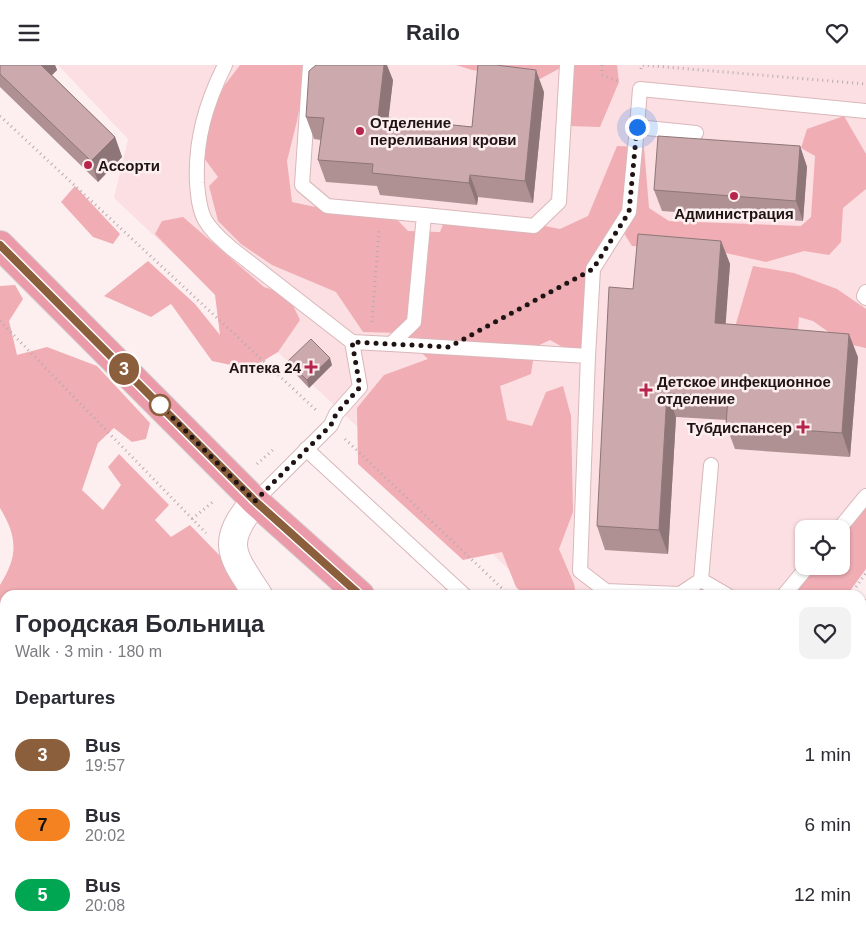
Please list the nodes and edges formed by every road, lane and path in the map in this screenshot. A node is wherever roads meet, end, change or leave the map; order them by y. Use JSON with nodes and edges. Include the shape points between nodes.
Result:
{"nodes":[{"id":1,"x":225,"y":65,"type":"edge"},
{"id":2,"x":310,"y":65,"type":"edge"},
{"id":3,"x":567,"y":65,"type":"edge"},
{"id":4,"x":602,"y":65,"type":"edge"},
{"id":5,"x":642,"y":65,"type":"edge"},
{"id":6,"x":866,"y":84,"type":"edge"},
{"id":7,"x":640,"y":89,"type":"junction"},
{"id":8,"x":866,"y":111,"type":"edge"},
{"id":9,"x":0,"y":116,"type":"edge"},
{"id":10,"x":637,"y":127,"type":"junction"},
{"id":11,"x":696,"y":133,"type":"dead end"},
{"id":12,"x":380,"y":211,"type":"junction"},
{"id":13,"x":424,"y":215,"type":"junction"},
{"id":14,"x":0,"y":245,"type":"edge"},
{"id":15,"x":593,"y":269,"type":"junction"},
{"id":16,"x":866,"y":292,"type":"edge"},
{"id":17,"x":866,"y":298,"type":"edge"},
{"id":18,"x":0,"y":321,"type":"edge"},
{"id":19,"x":352,"y":342,"type":"junction"},
{"id":20,"x":370,"y":343,"type":"junction"},
{"id":21,"x":391,"y":344,"type":"junction"},
{"id":22,"x":449,"y":347,"type":"junction"},
{"id":23,"x":588,"y":356,"type":"junction"},
{"id":24,"x":331,"y":425,"type":"junction"},
{"id":25,"x":306,"y":449,"type":"junction"},
{"id":26,"x":712,"y":465,"type":"dead end"},
{"id":27,"x":866,"y":496,"type":"edge"},
{"id":28,"x":255,"y":501,"type":"junction"},
{"id":29,"x":846,"y":520,"type":"edge"},
{"id":30,"x":238,"y":565,"type":"junction"},
{"id":31,"x":866,"y":573,"type":"edge"},
{"id":32,"x":801,"y":575,"type":"edge"},
{"id":33,"x":701,"y":579,"type":"junction"},
{"id":34,"x":855,"y":588,"type":"dead end"},
{"id":35,"x":255,"y":590,"type":"edge"},
{"id":36,"x":354,"y":590,"type":"edge"},
{"id":37,"x":459,"y":590,"type":"edge"},
{"id":38,"x":504,"y":590,"type":"edge"},
{"id":39,"x":605,"y":590,"type":"edge"},
{"id":40,"x":686,"y":590,"type":"edge"},
{"id":41,"x":719,"y":590,"type":"edge"},
{"id":42,"x":788,"y":590,"type":"edge"}],
"edges":[{"from":1,"to":19,"type":"lane","via":[[211,93],[196,159],[198,199],[204,219],[231,248]]},
{"from":2,"to":12,"type":"lane","via":[[302,185],[327,206]]},
{"from":3,"to":13,"type":"lane","via":[[559,202],[534,226]]},
{"from":4,"to":7,"type":"path","via":[[602,75]]},
{"from":5,"to":6,"type":"path"},
{"from":7,"to":8,"type":"lane"},
{"from":7,"to":10,"type":"lane"},
{"from":9,"to":24,"type":"path"},
{"from":10,"to":11,"type":"lane"},
{"from":10,"to":15,"type":"lane","via":[[629,212]]},
{"from":12,"to":13,"type":"lane"},
{"from":12,"to":20,"type":"path"},
{"from":13,"to":21,"type":"lane","via":[[414,322]]},
{"from":14,"to":28,"type":"main road"},
{"from":15,"to":22,"type":"path"},
{"from":15,"to":23,"type":"lane"},
{"from":16,"to":17,"type":"lane"},
{"from":18,"to":30,"type":"path"},
{"from":19,"to":20,"type":"lane"},
{"from":19,"to":24,"type":"lane","via":[[360,387],[336,414]]},
{"from":20,"to":21,"type":"lane"},
{"from":21,"to":22,"type":"lane"},
{"from":22,"to":23,"type":"lane"},
{"from":23,"to":39,"type":"lane","via":[[580,571]]},
{"from":24,"to":25,"type":"lane"},
{"from":24,"to":38,"type":"path"},
{"from":25,"to":28,"type":"lane"},
{"from":25,"to":37,"type":"lane"},
{"from":26,"to":33,"type":"lane"},
{"from":27,"to":29,"type":"lane"},
{"from":28,"to":30,"type":"street","via":[[233,537],[232,550]]},
{"from":28,"to":36,"type":"main road"},
{"from":30,"to":35,"type":"street"},
{"from":31,"to":34,"type":"path"},
{"from":32,"to":42,"type":"lane"},
{"from":33,"to":40,"type":"lane"},
{"from":33,"to":41,"type":"lane"}]}
